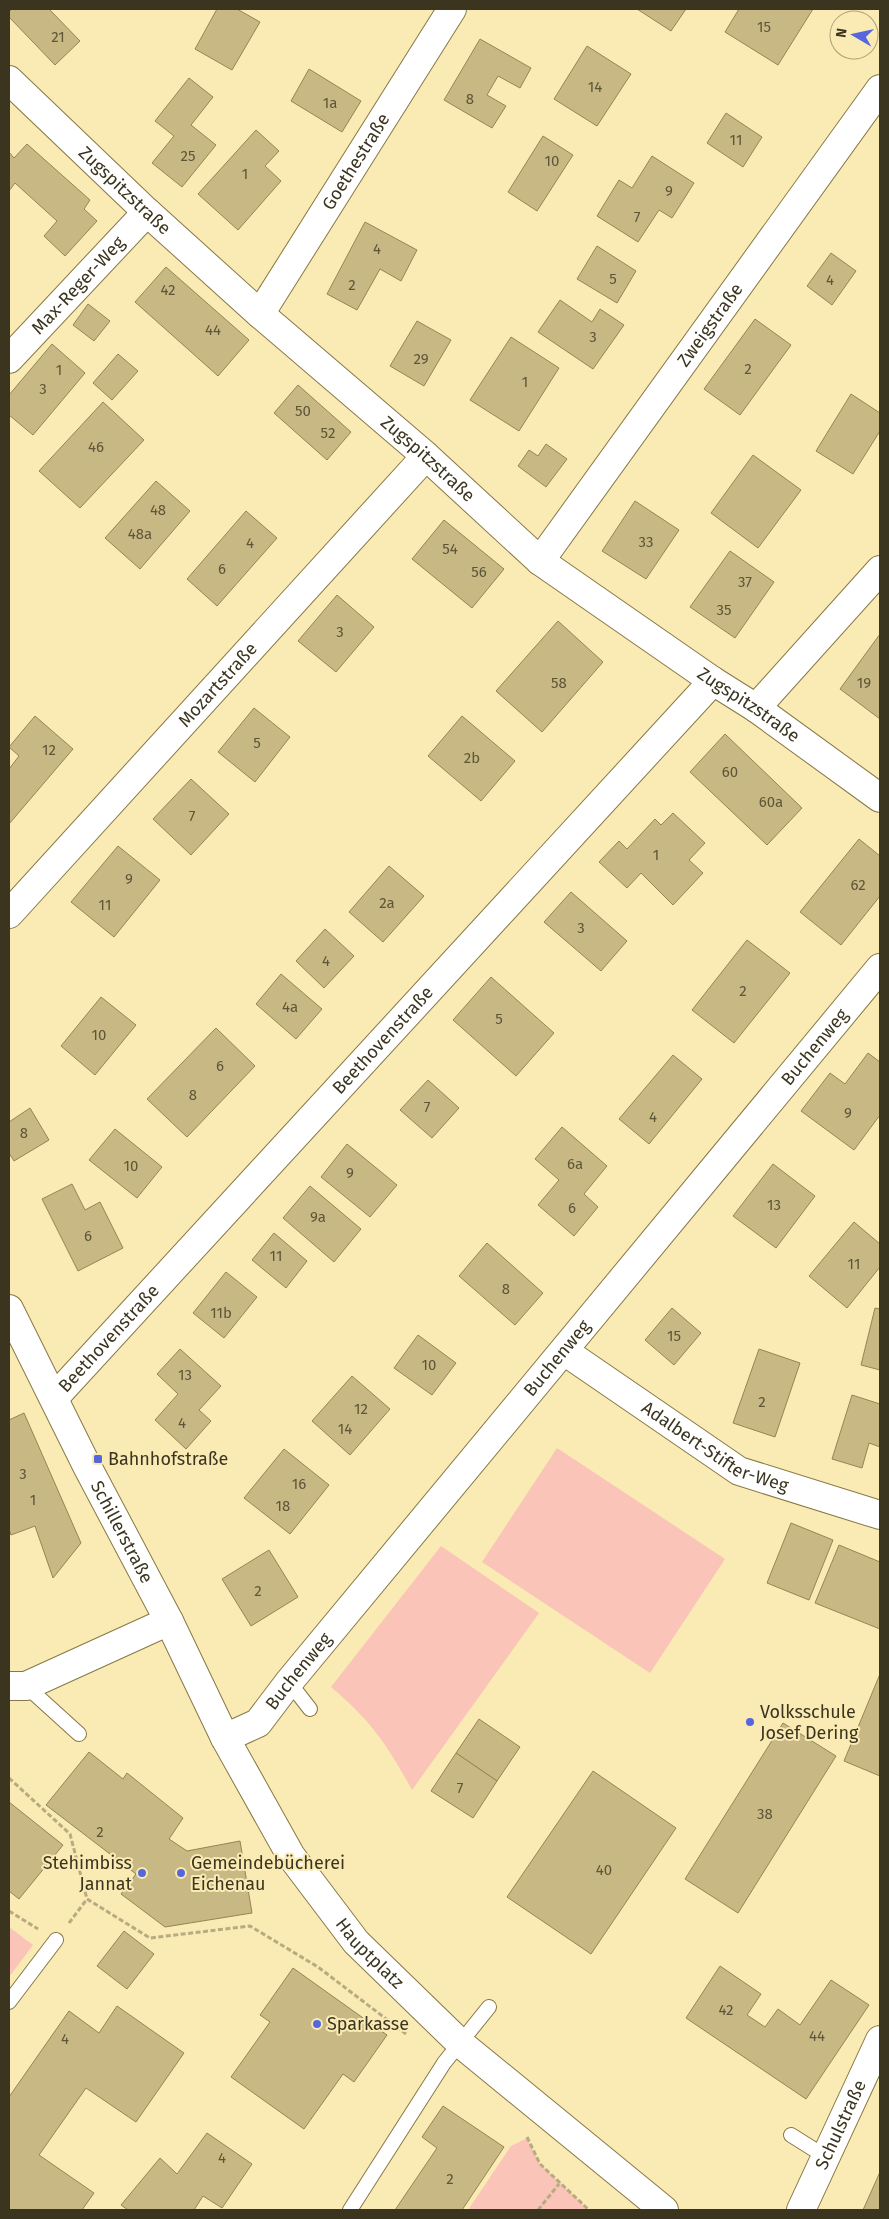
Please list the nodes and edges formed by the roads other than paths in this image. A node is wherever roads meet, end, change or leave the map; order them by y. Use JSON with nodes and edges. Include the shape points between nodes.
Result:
{"nodes":[{"id":1,"x":452,"y":9,"type":"edge"},
{"id":2,"x":9,"y":80,"type":"edge"},
{"id":3,"x":880,"y":89,"type":"edge"},
{"id":4,"x":146,"y":212,"type":"junction"},
{"id":5,"x":260,"y":314,"type":"junction"},
{"id":6,"x":9,"y":359,"type":"edge"},
{"id":7,"x":426,"y":456,"type":"junction"},
{"id":8,"x":540,"y":561,"type":"junction"},
{"id":9,"x":880,"y":570,"type":"edge"},
{"id":10,"x":713,"y":681,"type":"junction"},
{"id":11,"x":756,"y":708,"type":"junction"},
{"id":12,"x":880,"y":798,"type":"edge"},
{"id":13,"x":9,"y":914,"type":"edge"},
{"id":14,"x":880,"y":968,"type":"edge"},
{"id":15,"x":9,"y":1309,"type":"edge"},
{"id":16,"x":564,"y":1351,"type":"junction"},
{"id":17,"x":54,"y":1398,"type":"junction"},
{"id":18,"x":880,"y":1515,"type":"edge"},
{"id":19,"x":169,"y":1621,"type":"junction"},
{"id":20,"x":290,"y":1682,"type":"junction"},
{"id":21,"x":17,"y":1686,"type":"edge"},
{"id":22,"x":310,"y":1709,"type":"dead end"},
{"id":23,"x":79,"y":1734,"type":"dead end"},
{"id":24,"x":225,"y":1738,"type":"junction"},
{"id":25,"x":56,"y":1940,"type":"road end"},
{"id":26,"x":9,"y":2002,"type":"edge"},
{"id":27,"x":489,"y":2007,"type":"dead end"},
{"id":28,"x":880,"y":2040,"type":"edge"},
{"id":29,"x":452,"y":2054,"type":"junction"},
{"id":30,"x":791,"y":2135,"type":"dead end"},
{"id":31,"x":826,"y":2157,"type":"junction"},
{"id":32,"x":350,"y":2210,"type":"edge"},
{"id":33,"x":664,"y":2210,"type":"edge"},
{"id":34,"x":801,"y":2210,"type":"edge"}],
"edges":[{"from":1,"to":5,"type":"street","name":"Goethestraße"},
{"from":2,"to":4,"type":"street","name":"Zugspitzstraße"},
{"from":3,"to":8,"type":"street","name":"Zweigstraße"},
{"from":4,"to":5,"type":"street","name":"Zugspitzstraße"},
{"from":4,"to":6,"type":"street","name":"Max-Reger-Weg"},
{"from":5,"to":7,"type":"street","name":"Zugspitzstraße"},
{"from":7,"to":8,"type":"street","name":"Zugspitzstraße"},
{"from":7,"to":13,"type":"street","name":"Mozartstraße"},
{"from":8,"to":10,"type":"street","name":"Zugspitzstraße"},
{"from":9,"to":11,"type":"street"},
{"from":10,"to":11,"type":"street","name":"Zugspitzstraße"},
{"from":10,"to":17,"type":"street","name":"Beethovenstraße"},
{"from":11,"to":12,"type":"street","name":"Zugspitzstraße"},
{"from":14,"to":16,"type":"street","name":"Buchenweg"},
{"from":15,"to":17,"type":"street","name":"Schillerstraße"},
{"from":16,"to":18,"type":"street","name":"Adalbert-Stifter-Weg","via":[[739,1471]]},
{"from":16,"to":20,"type":"street","name":"Buchenweg"},
{"from":17,"to":19,"type":"street","name":"Schillerstraße"},
{"from":19,"to":21,"type":"street"},
{"from":19,"to":24,"type":"street","name":"Hauptplatz"},
{"from":20,"to":22,"type":"lane"},
{"from":20,"to":24,"type":"street","name":"Buchenweg","via":[[258,1723]]},
{"from":21,"to":23,"type":"lane"},
{"from":24,"to":29,"type":"street","name":"Hauptplatz","via":[[291,1856],[356,1942]]},
{"from":25,"to":26,"type":"lane"},
{"from":27,"to":29,"type":"lane"},
{"from":28,"to":31,"type":"street","name":"Schulstraße"},
{"from":29,"to":32,"type":"lane"},
{"from":29,"to":33,"type":"street","name":"Hauptplatz","via":[[537,2106]]},
{"from":30,"to":31,"type":"lane"},
{"from":31,"to":34,"type":"street","name":"Schulstraße"}]}
